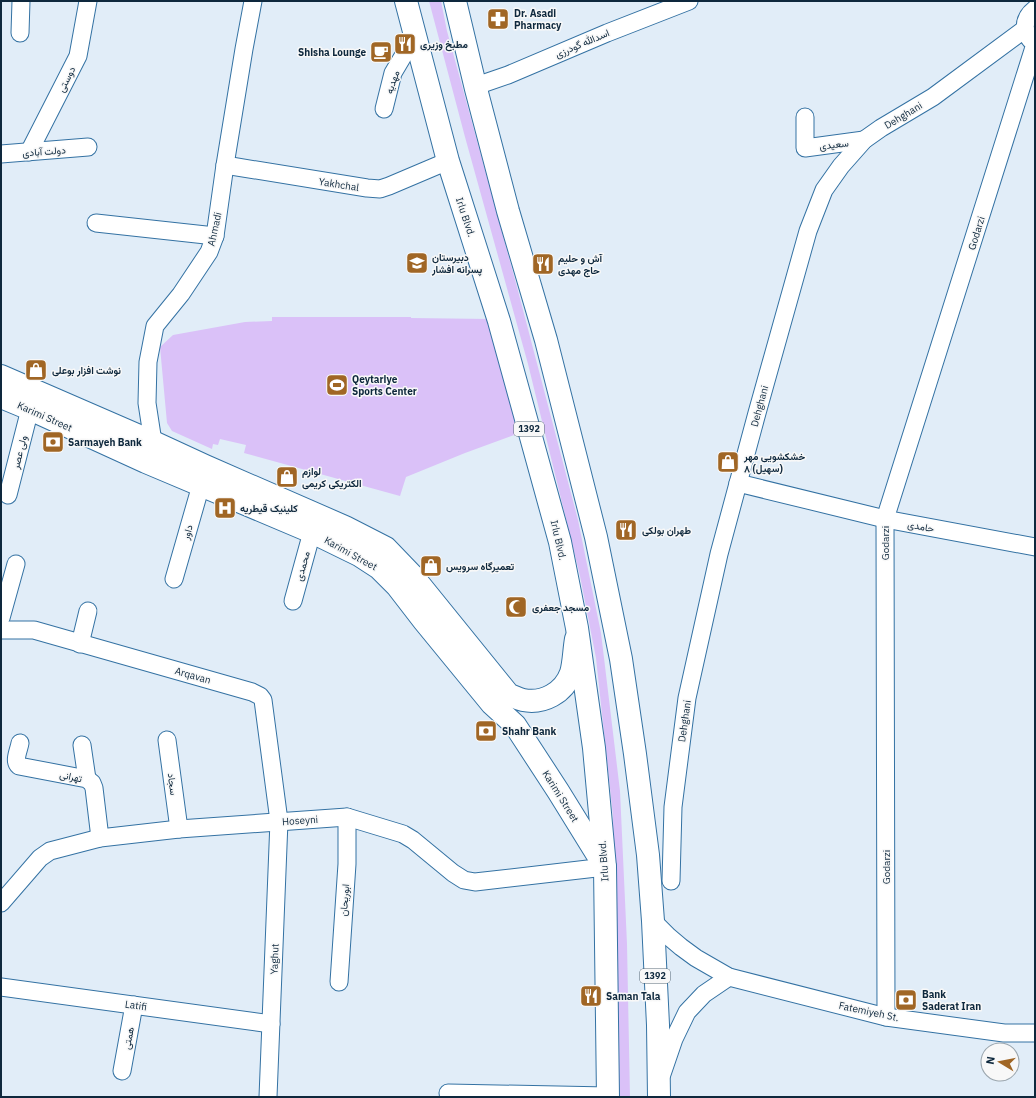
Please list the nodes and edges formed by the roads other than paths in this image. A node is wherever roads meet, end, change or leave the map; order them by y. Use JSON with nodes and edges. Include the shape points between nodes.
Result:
{"nodes":[{"id":1,"x":21,"y":1,"type":"edge"},
{"id":2,"x":88,"y":1,"type":"edge"},
{"id":3,"x":254,"y":1,"type":"edge"},
{"id":4,"x":406,"y":1,"type":"edge"},
{"id":5,"x":455,"y":1,"type":"edge"},
{"id":6,"x":689,"y":1,"type":"edge"},
{"id":7,"x":1035,"y":9,"type":"edge"},
{"id":8,"x":1025,"y":29,"type":"junction"},
{"id":9,"x":20,"y":33,"type":"dead end"},
{"id":10,"x":416,"y":36,"type":"junction"},
{"id":11,"x":1035,"y":44,"type":"edge"},
{"id":12,"x":476,"y":86,"type":"junction"},
{"id":13,"x":384,"y":109,"type":"dead end"},
{"id":14,"x":805,"y":117,"type":"dead end"},
{"id":15,"x":864,"y":140,"type":"junction"},
{"id":16,"x":88,"y":147,"type":"dead end"},
{"id":17,"x":29,"y":152,"type":"junction"},
{"id":18,"x":1,"y":154,"type":"edge"},
{"id":19,"x":448,"y":161,"type":"junction"},
{"id":20,"x":225,"y":165,"type":"junction"},
{"id":21,"x":96,"y":223,"type":"dead end"},
{"id":22,"x":215,"y":236,"type":"junction"},
{"id":23,"x":1,"y":376,"type":"edge"},
{"id":24,"x":1,"y":397,"type":"edge"},
{"id":25,"x":30,"y":409,"type":"junction"},
{"id":26,"x":153,"y":442,"type":"junction"},
{"id":27,"x":738,"y":483,"type":"junction"},
{"id":28,"x":201,"y":485,"type":"junction"},
{"id":29,"x":8,"y":494,"type":"dead end"},
{"id":30,"x":885,"y":519,"type":"junction"},
{"id":31,"x":312,"y":532,"type":"junction"},
{"id":32,"x":1035,"y":547,"type":"edge"},
{"id":33,"x":16,"y":564,"type":"dead end"},
{"id":34,"x":174,"y":579,"type":"dead end"},
{"id":35,"x":6,"y":582,"type":"edge"},
{"id":36,"x":293,"y":601,"type":"dead end"},
{"id":37,"x":88,"y":611,"type":"dead end"},
{"id":38,"x":1,"y":618,"type":"edge"},
{"id":39,"x":577,"y":628,"type":"junction"},
{"id":40,"x":1,"y":630,"type":"edge"},
{"id":41,"x":80,"y":644,"type":"junction"},
{"id":42,"x":167,"y":740,"type":"dead end"},
{"id":43,"x":20,"y":743,"type":"dead end"},
{"id":44,"x":82,"y":745,"type":"dead end"},
{"id":45,"x":87,"y":779,"type":"junction"},
{"id":46,"x":347,"y":817,"type":"junction"},
{"id":47,"x":279,"y":821,"type":"junction"},
{"id":48,"x":179,"y":829,"type":"junction"},
{"id":49,"x":100,"y":838,"type":"junction"},
{"id":50,"x":605,"y":867,"type":"junction"},
{"id":51,"x":671,"y":881,"type":"dead end"},
{"id":52,"x":1,"y":903,"type":"edge"},
{"id":53,"x":653,"y":921,"type":"junction"},
{"id":54,"x":729,"y":977,"type":"junction"},
{"id":55,"x":338,"y":982,"type":"dead end"},
{"id":56,"x":1,"y":987,"type":"edge"},
{"id":57,"x":134,"y":1005,"type":"junction"},
{"id":58,"x":886,"y":1017,"type":"junction"},
{"id":59,"x":271,"y":1024,"type":"junction"},
{"id":60,"x":1035,"y":1033,"type":"edge"},
{"id":61,"x":122,"y":1071,"type":"dead end"},
{"id":62,"x":659,"y":1090,"type":"edge"},
{"id":63,"x":448,"y":1093,"type":"dead end"},
{"id":64,"x":268,"y":1097,"type":"edge"},
{"id":65,"x":608,"y":1097,"type":"edge"}],
"edges":[{"from":1,"to":9,"type":"street"},
{"from":2,"to":17,"type":"street","name":"دوستی","via":[[78,56]]},
{"from":3,"to":20,"type":"street","name":"Ahmadi"},
{"from":4,"to":10,"type":"main road","name":"Irlu Blvd.","number":"1392"},
{"from":5,"to":12,"type":"main road","number":"1392"},
{"from":6,"to":12,"type":"street","name":"اسدالله گودرزی"},
{"from":7,"to":8,"type":"street","via":[[1027,17]]},
{"from":8,"to":11,"type":"street"},
{"from":8,"to":15,"type":"street","name":"Dehghani","via":[[933,97]]},
{"from":10,"to":13,"type":"street","name":"مهدیه","via":[[393,73]]},
{"from":10,"to":19,"type":"main road","name":"Irlu Blvd.","number":"1392"},
{"from":11,"to":30,"type":"street","name":"Godarzi"},
{"from":12,"to":53,"type":"main road","number":"1392","via":[[508,212],[546,340],[596,537],[621,659],[648,855]]},
{"from":14,"to":15,"type":"street","name":"سعیدی","via":[[805,148]]},
{"from":15,"to":27,"type":"street","name":"Dehghani","via":[[824,190],[808,231]]},
{"from":16,"to":17,"type":"street","name":"دولت آبادی"},
{"from":17,"to":18,"type":"street","name":"دولت آبادی"},
{"from":19,"to":20,"type":"street","name":"Yakhchal","via":[[380,189]]},
{"from":19,"to":39,"type":"main road","name":"Irlu Blvd.","number":"1392","via":[[499,321],[556,527]]},
{"from":20,"to":22,"type":"street","name":"Ahmadi"},
{"from":21,"to":22,"type":"street"},
{"from":22,"to":26,"type":"street","name":"Ahmadi","via":[[209,252],[181,294],[155,326],[148,362],[147,403]]},
{"from":23,"to":26,"type":"main road","name":"Karimi Street"},
{"from":24,"to":25,"type":"main road","name":"Karimi Street"},
{"from":25,"to":28,"type":"main road","name":"Karimi Street"},
{"from":25,"to":29,"type":"street","name":"ولی عصر"},
{"from":26,"to":39,"type":"main road","name":"Karimi Street","via":[[345,527],[386,548],[411,574],[508,695],[523,700],[539,700],[552,696],[565,685],[573,660]]},
{"from":27,"to":30,"type":"street","name":"حامدی"},
{"from":27,"to":51,"type":"street","name":"Dehghani","via":[[719,554],[687,698],[673,807]]},
{"from":28,"to":31,"type":"main road","name":"Karimi Street"},
{"from":28,"to":34,"type":"street","name":"داور"},
{"from":30,"to":32,"type":"street","name":"حامدی"},
{"from":30,"to":58,"type":"street","name":"Godarzi"},
{"from":31,"to":36,"type":"street","name":"محمدی"},
{"from":31,"to":50,"type":"main road","name":"Karimi Street","via":[[359,555],[379,568],[397,586],[487,698],[515,725]]},
{"from":33,"to":35,"type":"street"},
{"from":35,"to":38,"type":"street"},
{"from":37,"to":41,"type":"street"},
{"from":39,"to":50,"type":"main road","name":"Irlu Blvd.","number":"1392","via":[[594,748]]},
{"from":40,"to":41,"type":"street","name":"Arqavan","via":[[34,630]]},
{"from":41,"to":47,"type":"street","name":"Arqavan","via":[[260,696],[263,700]]},
{"from":42,"to":48,"type":"street","name":"سجاد"},
{"from":43,"to":45,"type":"street","name":"تهرانی","via":[[16,761],[19,766]]},
{"from":44,"to":45,"type":"street"},
{"from":45,"to":49,"type":"street","name":"تهرانی","via":[[92,782],[94,788]]},
{"from":46,"to":47,"type":"street","name":"Hoseyni"},
{"from":46,"to":50,"type":"street","name":"Hoseyni","via":[[403,834],[464,880],[475,882]]},
{"from":46,"to":55,"type":"street","name":"ابوریحان","via":[[347,864]]},
{"from":47,"to":48,"type":"street","name":"Hoseyni"},
{"from":47,"to":59,"type":"street","name":"Yaghut"},
{"from":48,"to":49,"type":"street","name":"Hoseyni"},
{"from":49,"to":52,"type":"street","name":"Hoseyni","via":[[50,851],[40,858]]},
{"from":50,"to":65,"type":"main road","name":"Irlu Blvd.","number":"1392"},
{"from":53,"to":54,"type":"street","name":"Fatemiyeh St.","via":[[681,947]]},
{"from":53,"to":62,"type":"main road","number":"1392"},
{"from":54,"to":58,"type":"street","name":"Fatemiyeh St."},
{"from":54,"to":62,"type":"street","via":[[704,994],[687,1012],[674,1039]]},
{"from":56,"to":57,"type":"street","name":"Latifi"},
{"from":57,"to":59,"type":"street","name":"Latifi"},
{"from":57,"to":61,"type":"street","name":"همتی"},
{"from":58,"to":60,"type":"street","name":"Fatemiyeh St.","via":[[1004,1033]]},
{"from":59,"to":64,"type":"street","name":"Yaghut"},
{"from":63,"to":65,"type":"street"}]}
